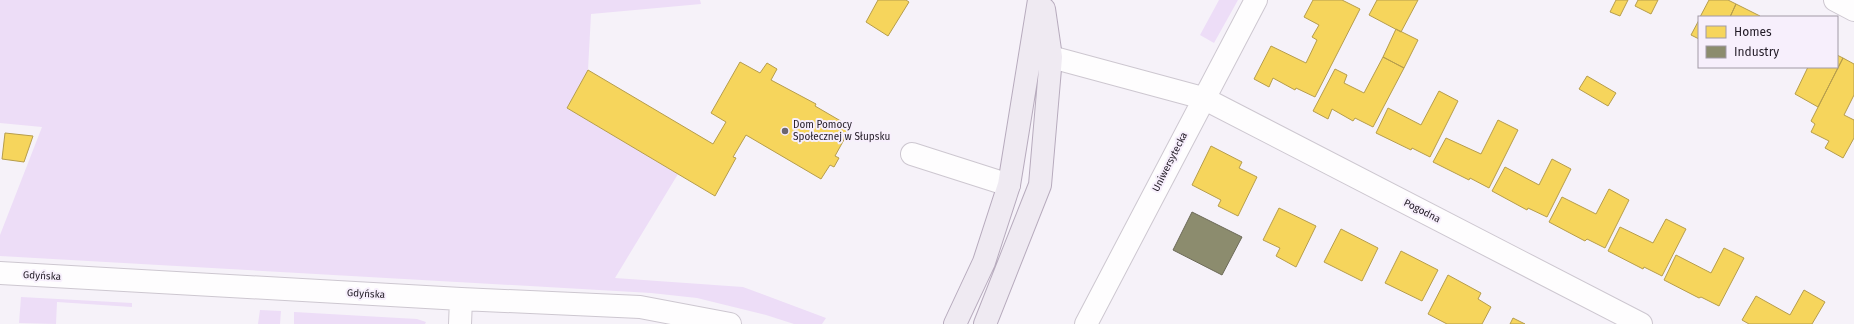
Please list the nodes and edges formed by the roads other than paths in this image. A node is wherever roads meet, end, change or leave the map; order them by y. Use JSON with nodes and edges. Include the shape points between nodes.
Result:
{"nodes":[{"id":1,"x":1039,"y":0,"type":"edge"},
{"id":2,"x":1043,"y":0,"type":"edge"},
{"id":3,"x":1256,"y":0,"type":"edge"},
{"id":4,"x":1835,"y":0,"type":"edge"},
{"id":5,"x":1854,"y":10,"type":"edge"},
{"id":6,"x":1051,"y":57,"type":"junction"},
{"id":7,"x":1203,"y":98,"type":"junction"},
{"id":8,"x":912,"y":154,"type":"dead end"},
{"id":9,"x":1009,"y":185,"type":"junction"},
{"id":10,"x":0,"y":273,"type":"edge"},
{"id":11,"x":461,"y":299,"type":"junction"},
{"id":12,"x":460,"y":324,"type":"edge"},
{"id":13,"x":730,"y":324,"type":"edge"},
{"id":14,"x":954,"y":324,"type":"edge"},
{"id":15,"x":985,"y":324,"type":"edge"},
{"id":16,"x":1086,"y":324,"type":"edge"},
{"id":17,"x":1641,"y":324,"type":"edge"}],
"edges":[{"from":1,"to":9,"type":"main road"},
{"from":2,"to":6,"type":"main road"},
{"from":3,"to":7,"type":"street","name":"Uniwersytecka"},
{"from":4,"to":5,"type":"street"},
{"from":6,"to":7,"type":"street","name":"Pogodna"},
{"from":6,"to":15,"type":"main road","via":[[1040,185]]},
{"from":7,"to":16,"type":"street","name":"Uniwersytecka"},
{"from":7,"to":17,"type":"street","name":"Pogodna"},
{"from":8,"to":9,"type":"street"},
{"from":9,"to":14,"type":"main road","via":[[984,262]]},
{"from":10,"to":11,"type":"street","name":"Gdyńska"},
{"from":11,"to":12,"type":"street"},
{"from":11,"to":13,"type":"street","name":"Gdyńska","via":[[640,307]]}]}
